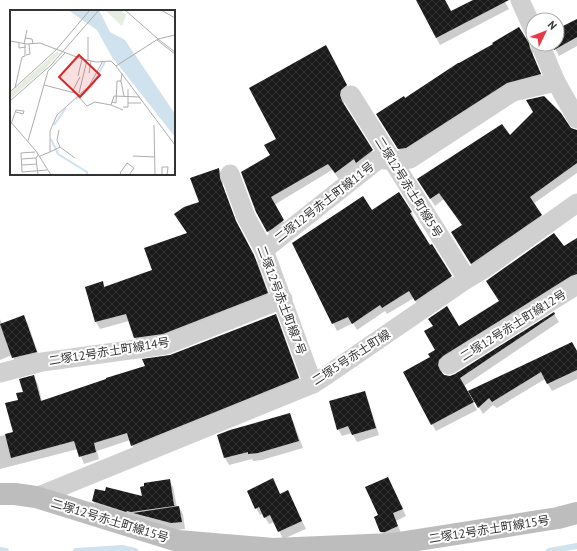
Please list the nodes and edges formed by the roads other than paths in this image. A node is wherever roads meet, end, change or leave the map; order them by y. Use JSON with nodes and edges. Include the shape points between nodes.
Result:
{"nodes":[{"id":1,"x":520,"y":0,"type":"edge"},
{"id":2,"x":525,"y":12,"type":"edge"},
{"id":3,"x":543,"y":52,"type":"edge"},
{"id":4,"x":556,"y":82,"type":"junction"},
{"id":5,"x":351,"y":95,"type":"dead end"},
{"id":6,"x":577,"y":119,"type":"edge"},
{"id":7,"x":393,"y":161,"type":"junction"},
{"id":8,"x":230,"y":174,"type":"dead end"},
{"id":9,"x":577,"y":203,"type":"edge"},
{"id":10,"x":264,"y":250,"type":"junction"},
{"id":11,"x":467,"y":279,"type":"junction"},
{"id":12,"x":577,"y":285,"type":"edge"},
{"id":13,"x":283,"y":299,"type":"junction"},
{"id":14,"x":449,"y":365,"type":"dead end"},
{"id":15,"x":0,"y":373,"type":"edge"},
{"id":16,"x":313,"y":384,"type":"junction"},
{"id":17,"x":0,"y":494,"type":"edge"},
{"id":18,"x":36,"y":497,"type":"junction"},
{"id":19,"x":577,"y":513,"type":"edge"}],
"edges":[{"from":1,"to":2,"type":"street"},
{"from":3,"to":4,"type":"street"},
{"from":4,"to":6,"type":"street"},
{"from":4,"to":7,"type":"street","name":"二塚12号赤土町線11号","via":[[513,92],[410,158]]},
{"from":5,"to":7,"type":"street","name":"二塚12号赤土町線5号"},
{"from":7,"to":10,"type":"street","name":"二塚12号赤土町線11号","via":[[379,159]]},
{"from":7,"to":11,"type":"street","name":"二塚12号赤土町線5号"},
{"from":8,"to":10,"type":"street","name":"二塚12号赤土町線7号","via":[[246,217]]},
{"from":9,"to":11,"type":"street","name":"二塚5号赤土町線"},
{"from":10,"to":13,"type":"street","name":"二塚12号赤土町線7号"},
{"from":11,"to":16,"type":"street","name":"二塚5号赤土町線"},
{"from":12,"to":14,"type":"street","name":"二塚12号赤土町線12号"},
{"from":13,"to":15,"type":"street","name":"二塚12号赤土町線14号","via":[[166,345],[42,362]]},
{"from":13,"to":16,"type":"street","name":"二塚12号赤土町線7号"},
{"from":16,"to":18,"type":"street","name":"二塚5号赤土町線"},
{"from":17,"to":18,"type":"street","name":"二塚12号赤土町線15号"},
{"from":18,"to":19,"type":"street","name":"二塚12号赤土町線15号","via":[[178,541],[273,548],[392,544]]}]}
